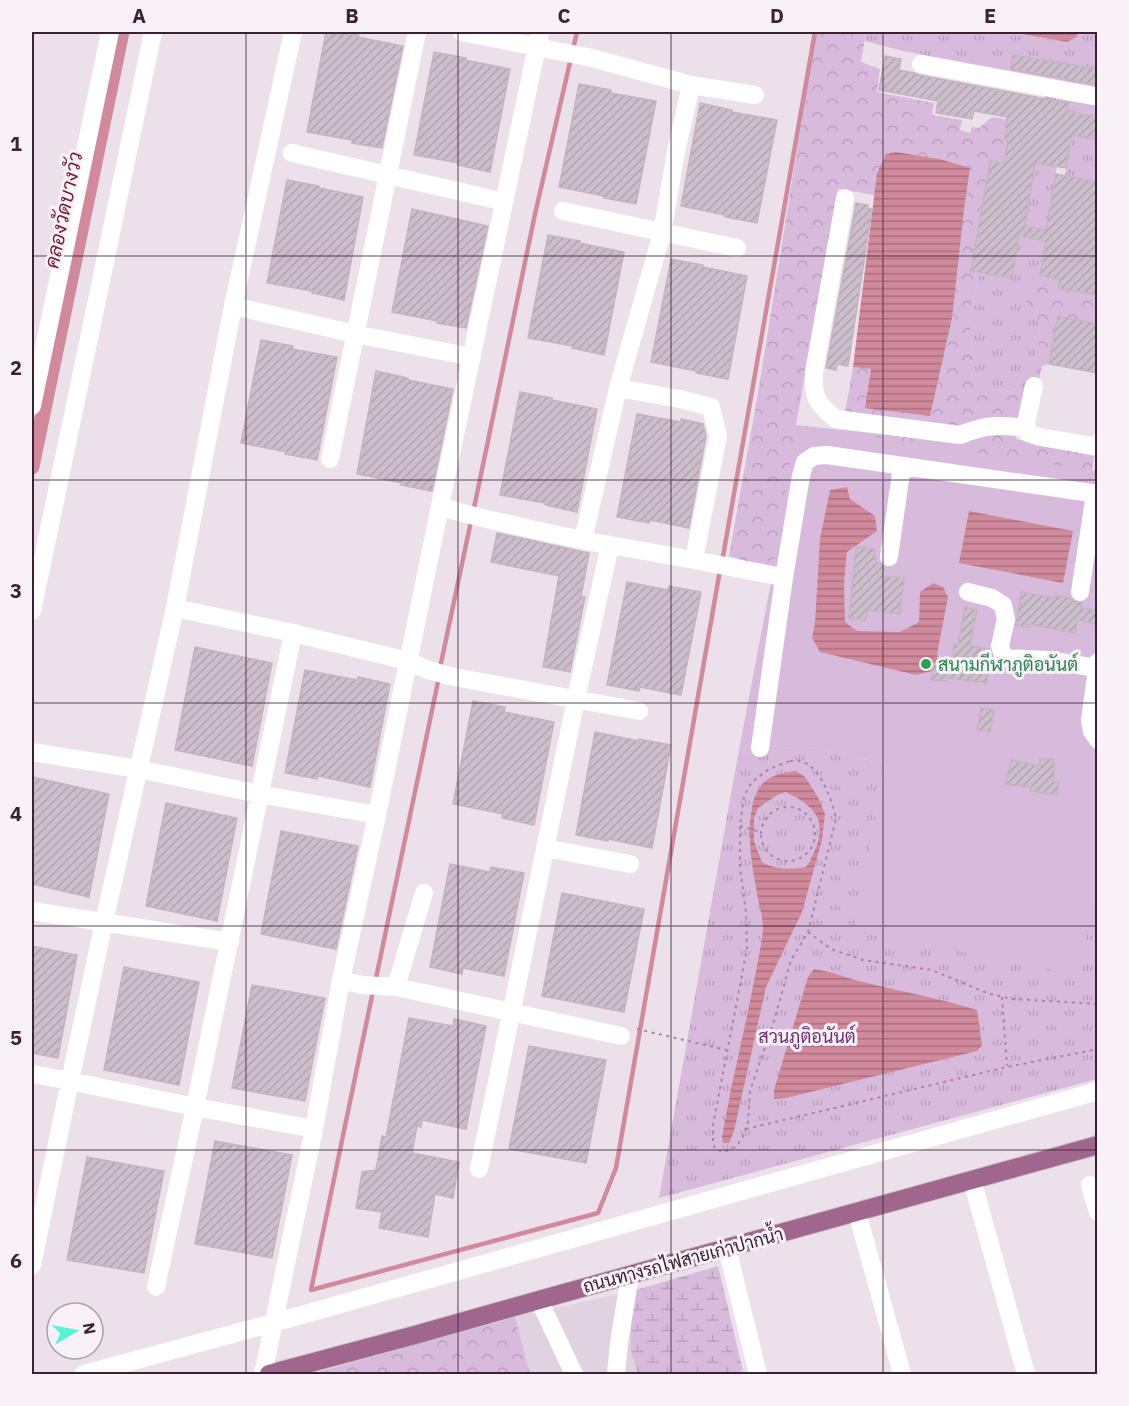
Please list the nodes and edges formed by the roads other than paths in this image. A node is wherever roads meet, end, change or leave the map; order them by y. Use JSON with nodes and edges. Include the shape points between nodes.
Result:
{"nodes":[{"id":1,"x":110,"y":32,"type":"edge"},
{"id":2,"x":153,"y":32,"type":"edge"},
{"id":3,"x":293,"y":32,"type":"edge"},
{"id":4,"x":417,"y":32,"type":"edge"},
{"id":5,"x":462,"y":32,"type":"edge"},
{"id":6,"x":539,"y":39,"type":"edge"},
{"id":7,"x":921,"y":64,"type":"dead end"},
{"id":8,"x":691,"y":85,"type":"junction"},
{"id":9,"x":755,"y":95,"type":"dead end"},
{"id":10,"x":1098,"y":97,"type":"edge"},
{"id":11,"x":292,"y":153,"type":"dead end"},
{"id":12,"x":388,"y":175,"type":"junction"},
{"id":13,"x":492,"y":198,"type":"dead end"},
{"id":14,"x":845,"y":198,"type":"dead end"},
{"id":15,"x":563,"y":211,"type":"dead end"},
{"id":16,"x":662,"y":233,"type":"junction"},
{"id":17,"x":737,"y":248,"type":"dead end"},
{"id":18,"x":233,"y":306,"type":"junction"},
{"id":19,"x":355,"y":334,"type":"junction"},
{"id":20,"x":472,"y":357,"type":"junction"},
{"id":21,"x":1034,"y":386,"type":"dead end"},
{"id":22,"x":618,"y":388,"type":"junction"},
{"id":23,"x":32,"y":406,"type":"edge"},
{"id":24,"x":1027,"y":428,"type":"junction"},
{"id":25,"x":1098,"y":444,"type":"edge"},
{"id":26,"x":330,"y":459,"type":"dead end"},
{"id":27,"x":902,"y":466,"type":"junction"},
{"id":28,"x":1096,"y":494,"type":"edge"},
{"id":29,"x":440,"y":506,"type":"junction"},
{"id":30,"x":583,"y":540,"type":"junction"},
{"id":31,"x":610,"y":545,"type":"junction"},
{"id":32,"x":889,"y":557,"type":"dead end"},
{"id":33,"x":701,"y":561,"type":"junction"},
{"id":34,"x":784,"y":578,"type":"junction"},
{"id":35,"x":968,"y":592,"type":"dead end"},
{"id":36,"x":1080,"y":592,"type":"dead end"},
{"id":37,"x":175,"y":608,"type":"junction"},
{"id":38,"x":32,"y":611,"type":"edge"},
{"id":39,"x":293,"y":633,"type":"junction"},
{"id":40,"x":408,"y":661,"type":"junction"},
{"id":41,"x":1097,"y":665,"type":"edge"},
{"id":42,"x":576,"y":699,"type":"junction"},
{"id":43,"x":639,"y":711,"type":"dead end"},
{"id":44,"x":1098,"y":740,"type":"edge"},
{"id":45,"x":760,"y":748,"type":"dead end"},
{"id":46,"x":32,"y":752,"type":"edge"},
{"id":47,"x":138,"y":769,"type":"junction"},
{"id":48,"x":259,"y":794,"type":"junction"},
{"id":49,"x":377,"y":815,"type":"junction"},
{"id":50,"x":545,"y":848,"type":"junction"},
{"id":51,"x":630,"y":864,"type":"dead end"},
{"id":52,"x":424,"y":892,"type":"dead end"},
{"id":53,"x":32,"y":911,"type":"edge"},
{"id":54,"x":104,"y":922,"type":"junction"},
{"id":55,"x":230,"y":942,"type":"junction"},
{"id":56,"x":341,"y":980,"type":"junction"},
{"id":57,"x":396,"y":987,"type":"junction"},
{"id":58,"x":511,"y":1012,"type":"junction"},
{"id":59,"x":626,"y":1032,"type":"road end"},
{"id":60,"x":32,"y":1074,"type":"edge"},
{"id":61,"x":70,"y":1081,"type":"junction"},
{"id":62,"x":1098,"y":1091,"type":"edge"},
{"id":63,"x":195,"y":1107,"type":"junction"},
{"id":64,"x":314,"y":1129,"type":"junction"},
{"id":65,"x":1098,"y":1145,"type":"edge"},
{"id":66,"x":479,"y":1169,"type":"dead end"},
{"id":67,"x":972,"y":1180,"type":"junction"},
{"id":68,"x":1090,"y":1185,"type":"dead end"},
{"id":69,"x":857,"y":1212,"type":"junction"},
{"id":70,"x":1098,"y":1212,"type":"edge"},
{"id":71,"x":727,"y":1248,"type":"junction"},
{"id":72,"x":32,"y":1265,"type":"edge"},
{"id":73,"x":630,"y":1275,"type":"junction"},
{"id":74,"x":156,"y":1287,"type":"dead end"},
{"id":75,"x":539,"y":1300,"type":"junction"},
{"id":76,"x":273,"y":1323,"type":"junction"},
{"id":77,"x":84,"y":1374,"type":"edge"},
{"id":78,"x":263,"y":1374,"type":"edge"},
{"id":79,"x":269,"y":1374,"type":"edge"},
{"id":80,"x":574,"y":1374,"type":"edge"},
{"id":81,"x":616,"y":1374,"type":"edge"},
{"id":82,"x":758,"y":1374,"type":"edge"},
{"id":83,"x":902,"y":1374,"type":"edge"},
{"id":84,"x":1026,"y":1374,"type":"edge"}],
"edges":[{"from":1,"to":23,"type":"street"},
{"from":2,"to":38,"type":"street"},
{"from":3,"to":18,"type":"street"},
{"from":4,"to":12,"type":"street"},
{"from":5,"to":6,"type":"street"},
{"from":6,"to":8,"type":"street"},
{"from":6,"to":20,"type":"street"},
{"from":7,"to":10,"type":"street"},
{"from":8,"to":9,"type":"street"},
{"from":8,"to":16,"type":"street"},
{"from":11,"to":12,"type":"street"},
{"from":12,"to":13,"type":"street"},
{"from":12,"to":19,"type":"street"},
{"from":14,"to":24,"type":"street","via":[[814,372],[813,390],[821,407],[836,419],[960,435],[994,425]]},
{"from":15,"to":16,"type":"street"},
{"from":16,"to":17,"type":"street"},
{"from":16,"to":22,"type":"street"},
{"from":18,"to":19,"type":"street"},
{"from":18,"to":37,"type":"street"},
{"from":19,"to":20,"type":"street"},
{"from":19,"to":26,"type":"street"},
{"from":20,"to":29,"type":"street"},
{"from":21,"to":24,"type":"street"},
{"from":22,"to":30,"type":"street"},
{"from":22,"to":33,"type":"street","via":[[711,407],[718,436]]},
{"from":24,"to":25,"type":"street","via":[[1028,433],[1040,437]]},
{"from":27,"to":28,"type":"street"},
{"from":27,"to":32,"type":"street"},
{"from":27,"to":34,"type":"street","via":[[827,455],[805,462]]},
{"from":28,"to":36,"type":"street"},
{"from":29,"to":30,"type":"street"},
{"from":29,"to":40,"type":"street"},
{"from":30,"to":31,"type":"street"},
{"from":31,"to":33,"type":"street"},
{"from":31,"to":42,"type":"street"},
{"from":33,"to":34,"type":"street"},
{"from":34,"to":45,"type":"street"},
{"from":35,"to":41,"type":"street","via":[[1003,605],[1006,619],[1000,646],[1004,658]]},
{"from":37,"to":39,"type":"street"},
{"from":37,"to":47,"type":"street"},
{"from":39,"to":40,"type":"street"},
{"from":39,"to":48,"type":"street"},
{"from":40,"to":42,"type":"street","via":[[454,677]]},
{"from":40,"to":49,"type":"street"},
{"from":41,"to":44,"type":"street","via":[[1090,720]]},
{"from":42,"to":43,"type":"street"},
{"from":42,"to":50,"type":"street"},
{"from":46,"to":47,"type":"street"},
{"from":47,"to":48,"type":"street"},
{"from":47,"to":54,"type":"street"},
{"from":48,"to":49,"type":"street"},
{"from":48,"to":55,"type":"street"},
{"from":49,"to":56,"type":"street"},
{"from":50,"to":51,"type":"street"},
{"from":50,"to":58,"type":"street"},
{"from":52,"to":57,"type":"street"},
{"from":53,"to":54,"type":"street"},
{"from":54,"to":55,"type":"street"},
{"from":54,"to":61,"type":"street"},
{"from":55,"to":63,"type":"street"},
{"from":56,"to":57,"type":"street"},
{"from":56,"to":64,"type":"street"},
{"from":57,"to":58,"type":"street"},
{"from":58,"to":59,"type":"street"},
{"from":58,"to":66,"type":"street"},
{"from":60,"to":61,"type":"street"},
{"from":61,"to":63,"type":"street"},
{"from":61,"to":72,"type":"street"},
{"from":62,"to":76,"type":"street"},
{"from":63,"to":64,"type":"street"},
{"from":63,"to":74,"type":"street"},
{"from":64,"to":76,"type":"street"},
{"from":65,"to":67,"type":"main road","name":"ถนนทางรถไฟสายเก่าปากน้ำ"},
{"from":67,"to":69,"type":"main road","name":"ถนนทางรถไฟสายเก่าปากน้ำ"},
{"from":67,"to":84,"type":"street"},
{"from":68,"to":70,"type":"street"},
{"from":69,"to":71,"type":"main road","name":"ถนนทางรถไฟสายเก่าปากน้ำ"},
{"from":69,"to":83,"type":"street"},
{"from":71,"to":73,"type":"main road","name":"ถนนทางรถไฟสายเก่าปากน้ำ"},
{"from":71,"to":82,"type":"street"},
{"from":73,"to":75,"type":"main road","name":"ถนนทางรถไฟสายเก่าปากน้ำ"},
{"from":73,"to":81,"type":"street"},
{"from":75,"to":79,"type":"main road","name":"ถนนทางรถไฟสายเก่าปากน้ำ"},
{"from":75,"to":80,"type":"street"},
{"from":76,"to":77,"type":"street"},
{"from":76,"to":78,"type":"street"}]}
